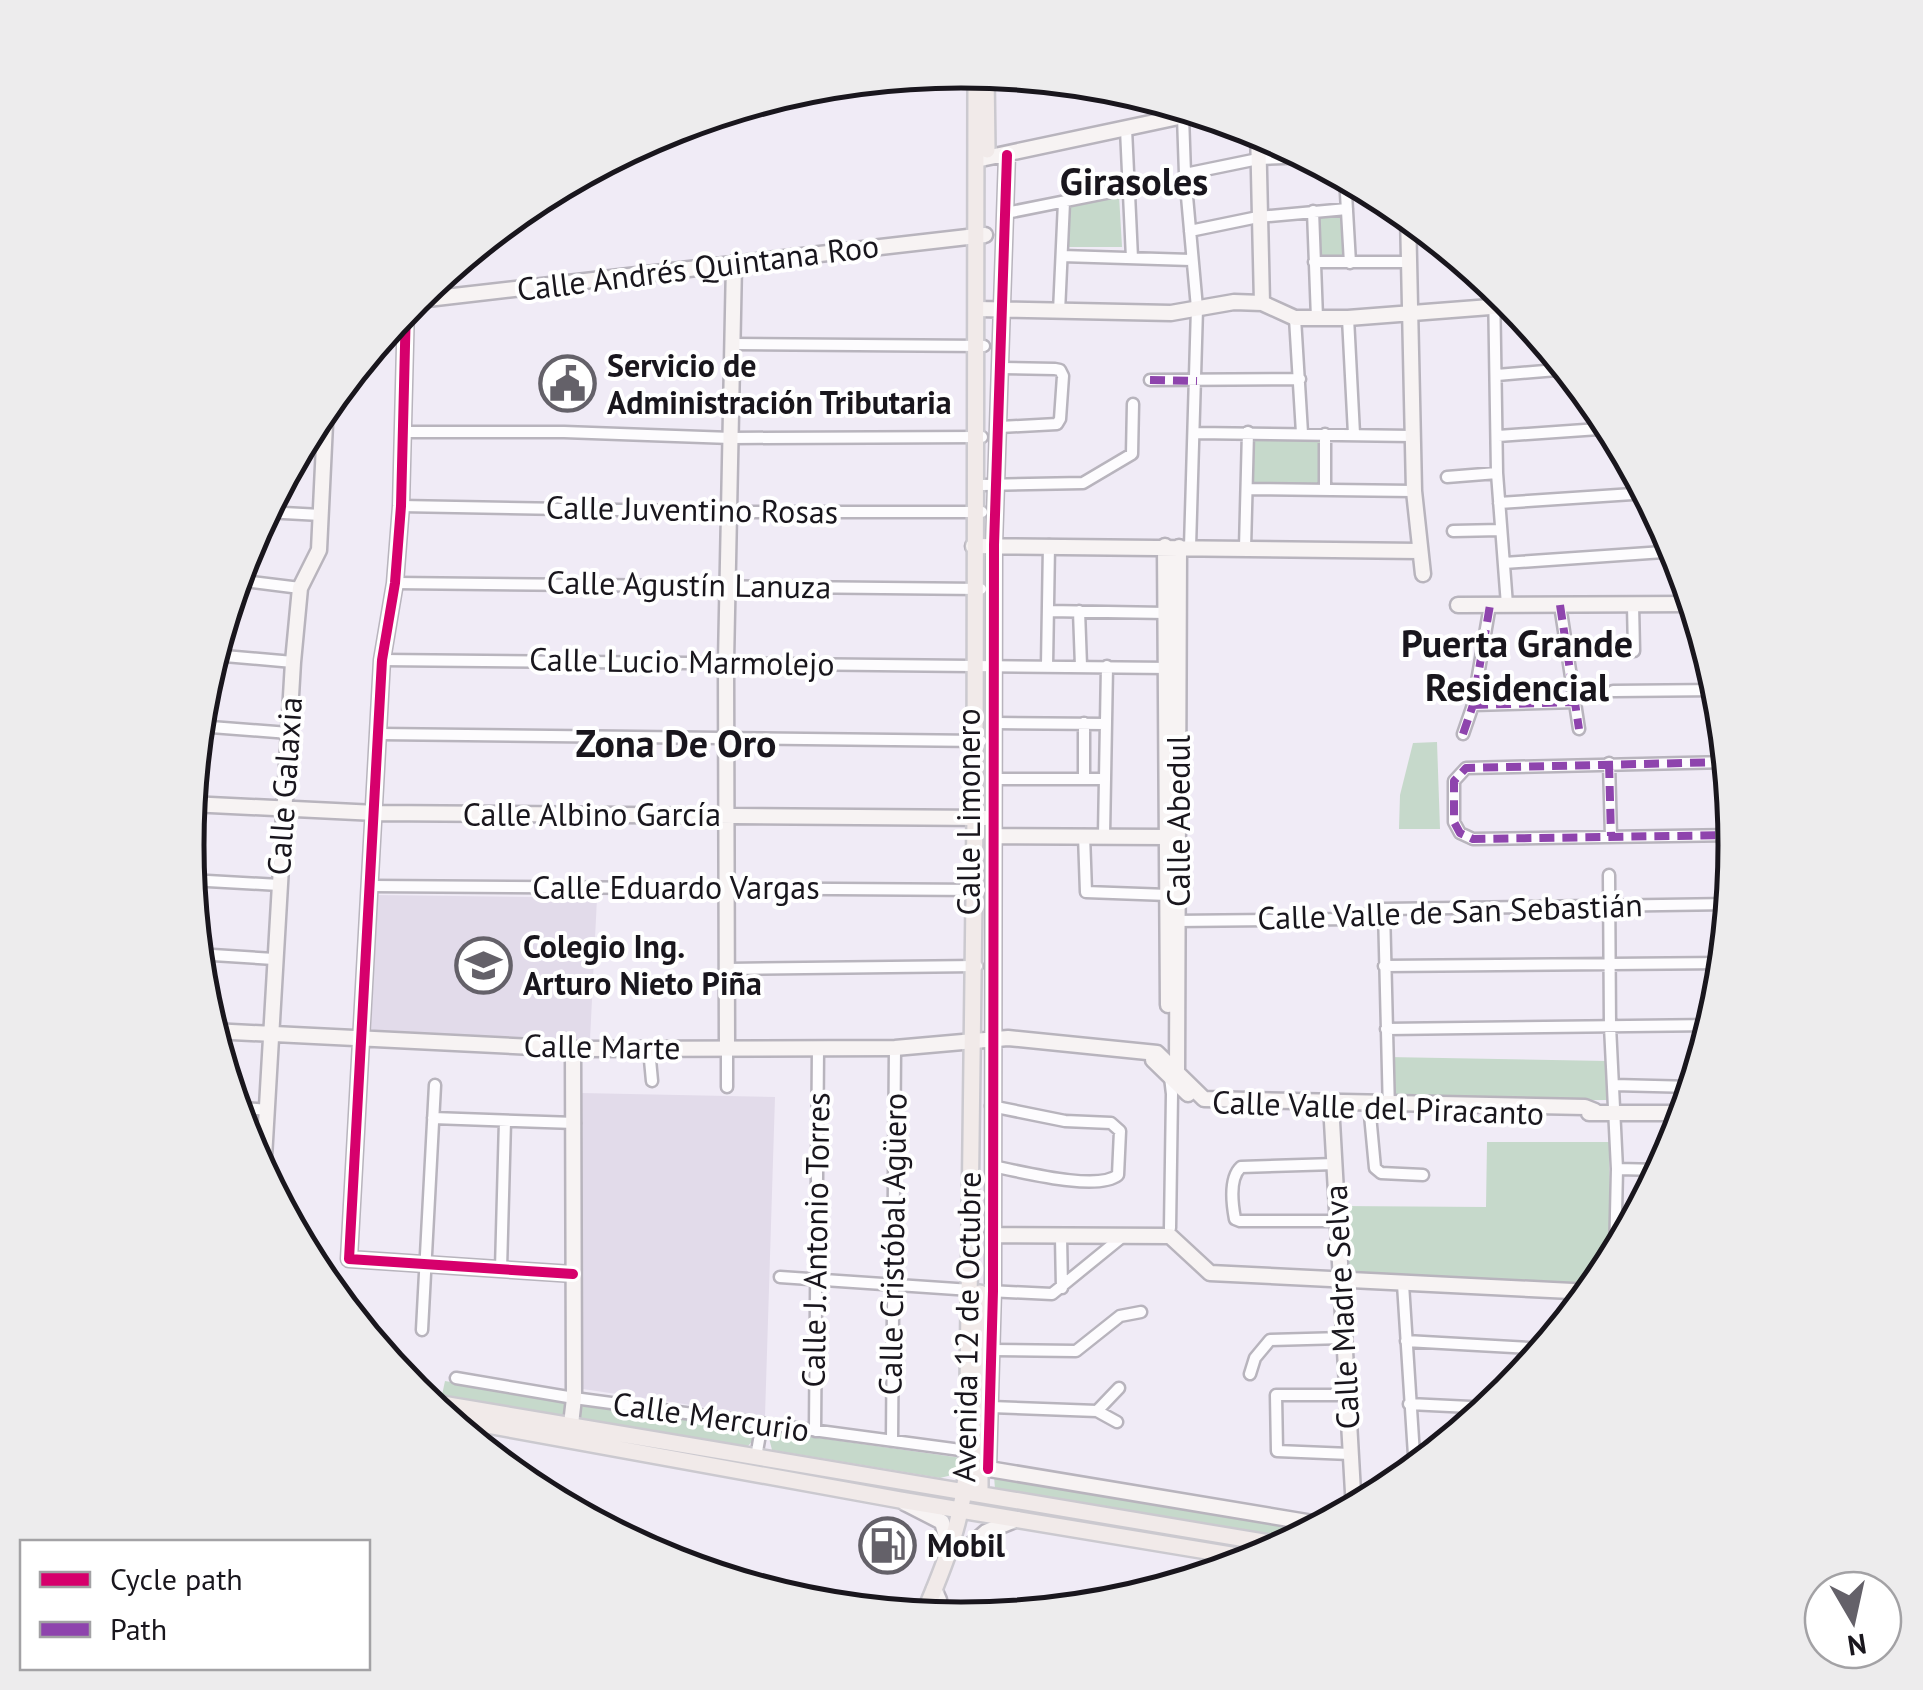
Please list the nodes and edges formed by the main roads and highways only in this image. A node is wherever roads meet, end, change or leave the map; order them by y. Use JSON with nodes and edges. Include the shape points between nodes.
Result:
{"nodes":[{"id":1,"x":977,"y":88,"type":"edge"},
{"id":2,"x":985,"y":88,"type":"edge"},
{"id":3,"x":982,"y":159,"type":"junction"},
{"id":4,"x":979,"y":437,"type":"junction"},
{"id":5,"x":979,"y":512,"type":"junction"},
{"id":6,"x":472,"y":1423,"type":"edge"},
{"id":7,"x":972,"y":1493,"type":"junction"},
{"id":8,"x":961,"y":1510,"type":"junction"},
{"id":9,"x":1259,"y":1541,"type":"edge"},
{"id":10,"x":1227,"y":1554,"type":"edge"},
{"id":11,"x":929,"y":1601,"type":"edge"}],
"edges":[{"from":1,"to":3,"type":"main road","name":"Avenida 12 de Octubre"},
{"from":2,"to":3,"type":"main road","name":"Avenida 12 de Octubre"},
{"from":3,"to":4,"type":"main road","name":"Avenida 12 de Octubre","via":[[987,310]]},
{"from":4,"to":5,"type":"main road","name":"Avenida 12 de Octubre"},
{"from":4,"to":5,"type":"main road","name":"Avenida 12 de Octubre","via":[[990,485]]},
{"from":5,"to":7,"type":"main road","name":"Avenida 12 de Octubre","via":[[983,818],[977,966],[985,1042]]},
{"from":6,"to":7,"type":"main road","via":[[570,1425]]},
{"from":6,"to":8,"type":"main road"},
{"from":7,"to":8,"type":"main road","name":"Avenida 12 de Octubre"},
{"from":7,"to":9,"type":"main road"},
{"from":8,"to":10,"type":"main road"},
{"from":8,"to":11,"type":"main road","name":"Avenida 12 de Octubre"}]}
